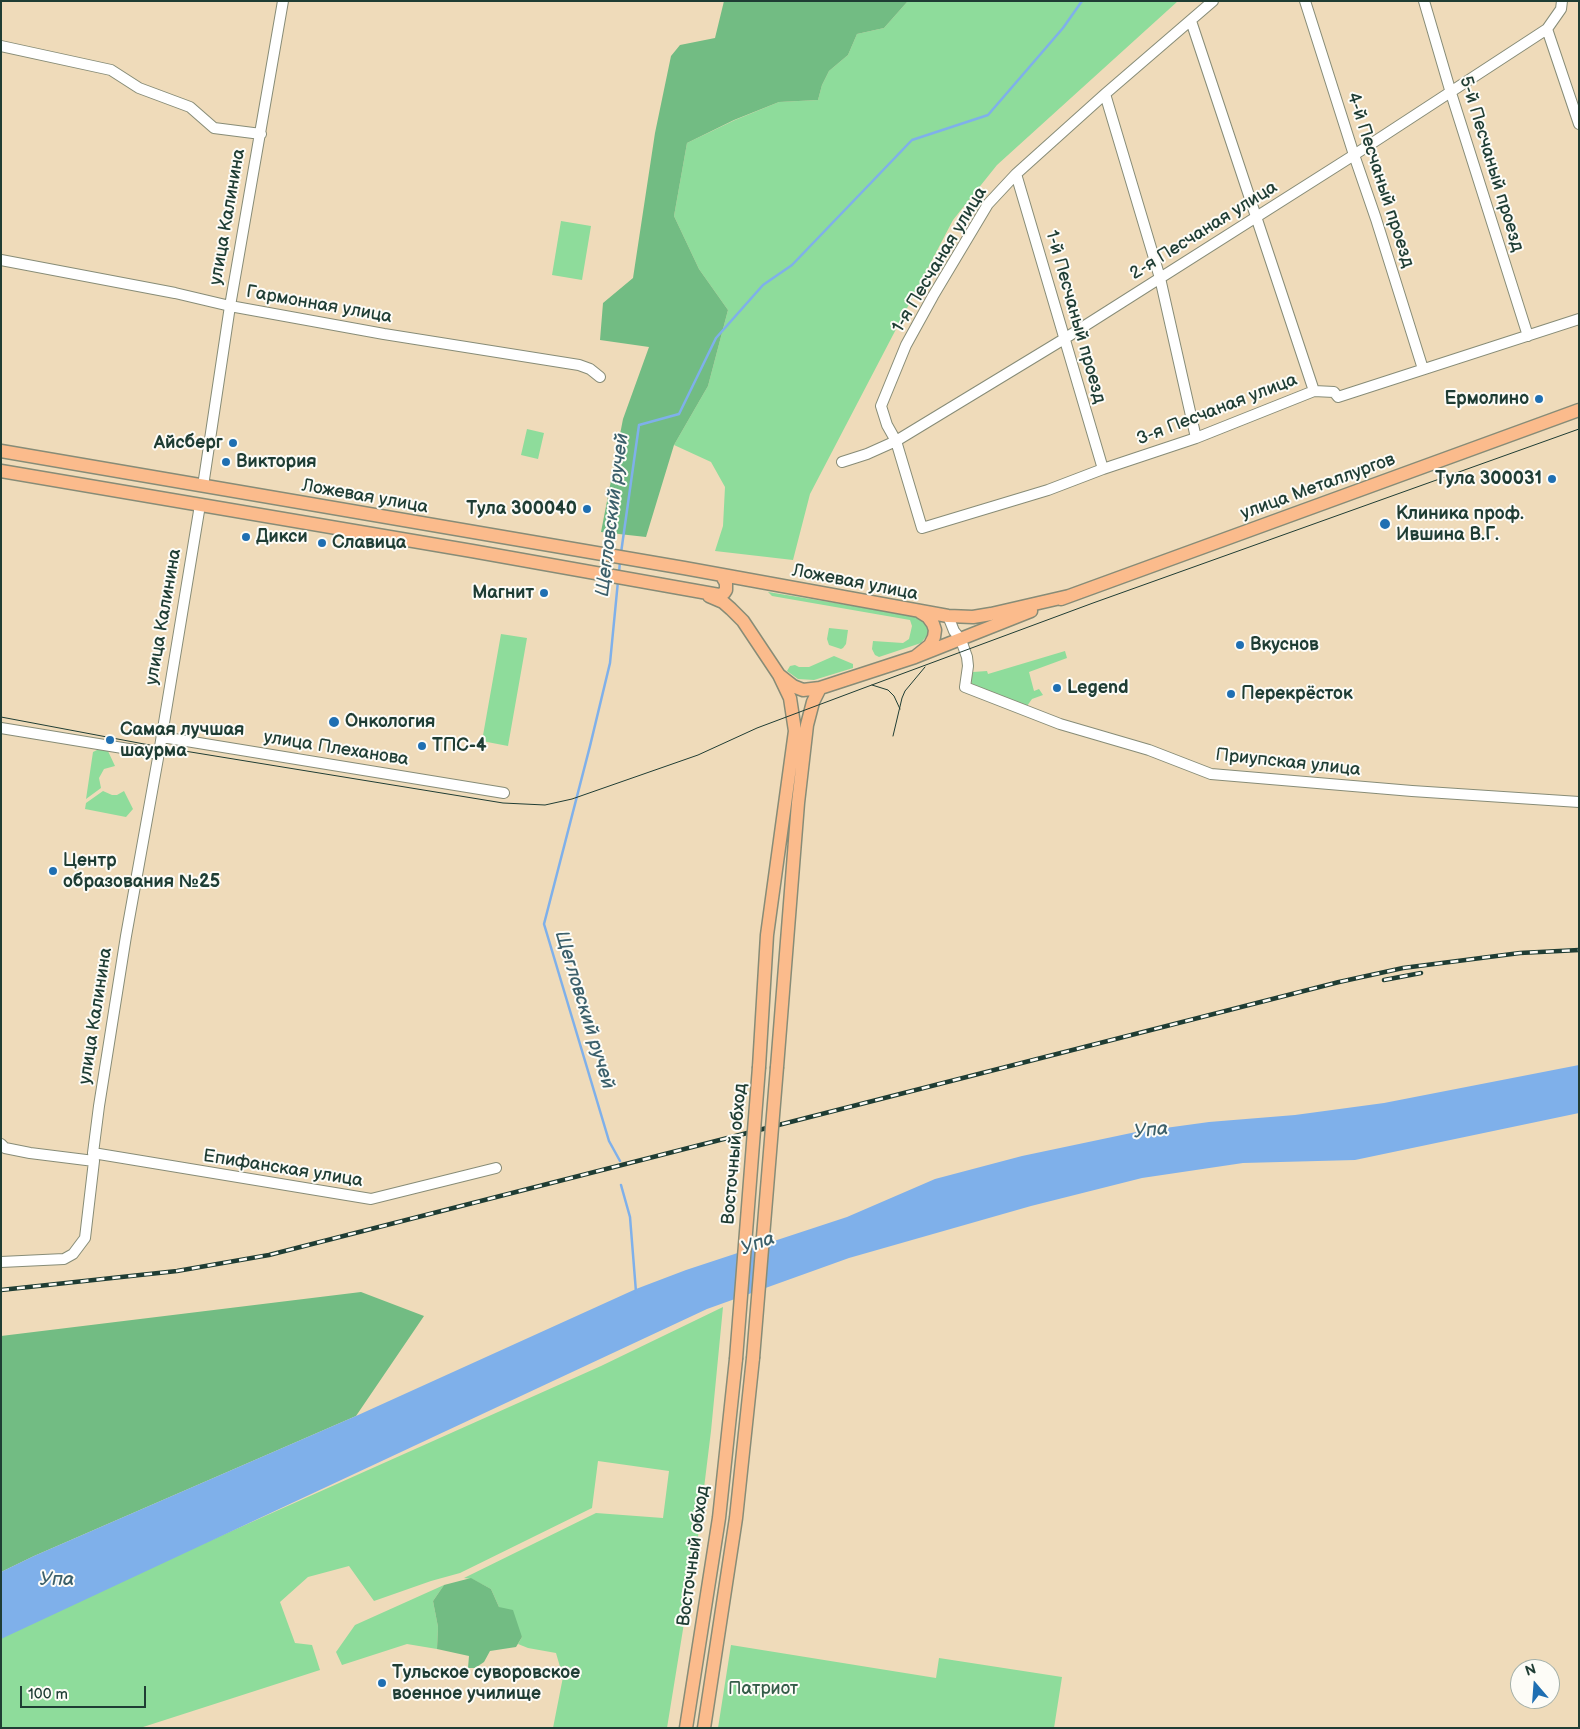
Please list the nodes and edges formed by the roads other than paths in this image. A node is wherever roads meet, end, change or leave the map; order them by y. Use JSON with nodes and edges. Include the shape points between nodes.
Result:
{"nodes":[{"id":1,"x":282,"y":1,"type":"edge"},
{"id":2,"x":1213,"y":1,"type":"edge"},
{"id":3,"x":1305,"y":1,"type":"edge"},
{"id":4,"x":1424,"y":1,"type":"edge"},
{"id":5,"x":1562,"y":1,"type":"edge"},
{"id":6,"x":1191,"y":21,"type":"junction"},
{"id":7,"x":1547,"y":29,"type":"junction"},
{"id":8,"x":1,"y":46,"type":"edge"},
{"id":9,"x":1451,"y":93,"type":"junction"},
{"id":10,"x":1105,"y":94,"type":"junction"},
{"id":11,"x":1579,"y":124,"type":"edge"},
{"id":12,"x":261,"y":134,"type":"junction"},
{"id":13,"x":1354,"y":156,"type":"junction"},
{"id":14,"x":1016,"y":174,"type":"junction"},
{"id":15,"x":1255,"y":217,"type":"junction"},
{"id":16,"x":1,"y":260,"type":"edge"},
{"id":17,"x":1160,"y":278,"type":"junction"},
{"id":18,"x":230,"y":306,"type":"junction"},
{"id":19,"x":1579,"y":320,"type":"edge"},
{"id":20,"x":1528,"y":336,"type":"junction"},
{"id":21,"x":1064,"y":339,"type":"junction"},
{"id":22,"x":1423,"y":369,"type":"junction"},
{"id":23,"x":600,"y":377,"type":"dead end"},
{"id":24,"x":1314,"y":391,"type":"junction"},
{"id":25,"x":1579,"y":410,"type":"edge"},
{"id":26,"x":1196,"y":438,"type":"junction"},
{"id":27,"x":896,"y":441,"type":"junction"},
{"id":28,"x":1,"y":452,"type":"edge"},
{"id":29,"x":842,"y":462,"type":"dead end"},
{"id":30,"x":1103,"y":469,"type":"junction"},
{"id":31,"x":1,"y":471,"type":"edge"},
{"id":32,"x":203,"y":486,"type":"junction"},
{"id":33,"x":200,"y":505,"type":"junction"},
{"id":34,"x":922,"y":528,"type":"joint"},
{"id":35,"x":587,"y":552,"type":"junction"},
{"id":36,"x":582,"y":571,"type":"junction"},
{"id":37,"x":722,"y":576,"type":"junction"},
{"id":38,"x":690,"y":590,"type":"junction"},
{"id":39,"x":1069,"y":596,"type":"junction"},
{"id":40,"x":920,"y":612,"type":"junction"},
{"id":41,"x":948,"y":616,"type":"junction"},
{"id":42,"x":961,"y":640,"type":"junction"},
{"id":43,"x":915,"y":657,"type":"junction"},
{"id":44,"x":779,"y":675,"type":"junction"},
{"id":45,"x":820,"y":688,"type":"junction"},
{"id":46,"x":1,"y":728,"type":"edge"},
{"id":47,"x":162,"y":738,"type":"junction"},
{"id":48,"x":159,"y":754,"type":"junction"},
{"id":49,"x":504,"y":793,"type":"dead end"},
{"id":50,"x":1579,"y":802,"type":"edge"},
{"id":51,"x":1,"y":1144,"type":"edge"},
{"id":52,"x":94,"y":1157,"type":"junction"},
{"id":53,"x":496,"y":1168,"type":"dead end"},
{"id":54,"x":1,"y":1262,"type":"edge"},
{"id":55,"x":686,"y":1728,"type":"edge"},
{"id":56,"x":704,"y":1728,"type":"edge"}],
"edges":[{"from":1,"to":12,"type":"street","name":"улица Калинина"},
{"from":2,"to":6,"type":"street","name":"1-я Песчаная улица"},
{"from":3,"to":13,"type":"street","name":"4-й Песчаный проезд"},
{"from":4,"to":9,"type":"street","name":"5-й Песчаный проезд"},
{"from":5,"to":7,"type":"street","name":"2-я Песчаная улица","via":[[1561,9]]},
{"from":6,"to":10,"type":"street","name":"1-я Песчаная улица"},
{"from":6,"to":15,"type":"street"},
{"from":7,"to":9,"type":"street","name":"2-я Песчаная улица"},
{"from":7,"to":11,"type":"street"},
{"from":8,"to":12,"type":"street","via":[[111,70],[139,88],[190,108],[214,128]]},
{"from":9,"to":13,"type":"street","name":"2-я Песчаная улица"},
{"from":9,"to":20,"type":"street","name":"5-й Песчаный проезд"},
{"from":10,"to":14,"type":"street","name":"1-я Песчаная улица"},
{"from":10,"to":17,"type":"street"},
{"from":12,"to":18,"type":"street","name":"улица Калинина"},
{"from":13,"to":15,"type":"street","name":"2-я Песчаная улица"},
{"from":13,"to":22,"type":"street","name":"4-й Песчаный проезд"},
{"from":14,"to":21,"type":"street","name":"1-й Песчаный проезд"},
{"from":14,"to":27,"type":"street","name":"1-я Песчаная улица","via":[[988,204],[906,346],[881,406]]},
{"from":15,"to":17,"type":"street","name":"2-я Песчаная улица"},
{"from":15,"to":24,"type":"street"},
{"from":16,"to":18,"type":"street","name":"Гармонная улица"},
{"from":17,"to":21,"type":"street","name":"2-я Песчаная улица"},
{"from":17,"to":26,"type":"street"},
{"from":18,"to":23,"type":"street","name":"Гармонная улица","via":[[579,365]]},
{"from":18,"to":32,"type":"street","name":"улица Калинина"},
{"from":19,"to":20,"type":"street","name":"3-я Песчаная улица"},
{"from":20,"to":22,"type":"street","name":"3-я Песчаная улица"},
{"from":21,"to":27,"type":"street","name":"2-я Песчаная улица"},
{"from":21,"to":30,"type":"street","name":"1-й Песчаный проезд"},
{"from":22,"to":24,"type":"street","name":"3-я Песчаная улица","via":[[1338,397],[1334,392]]},
{"from":24,"to":26,"type":"street","name":"3-я Песчаная улица"},
{"from":25,"to":39,"type":"main road","name":"улица Металлургов"},
{"from":26,"to":30,"type":"street","name":"3-я Песчаная улица"},
{"from":27,"to":29,"type":"street","name":"2-я Песчаная улица"},
{"from":27,"to":34,"type":"street","name":"1-я Песчаная улица"},
{"from":28,"to":32,"type":"main road","name":"Ложевая улица"},
{"from":30,"to":34,"type":"street","name":"3-я Песчаная улица","via":[[1048,490]]},
{"from":31,"to":33,"type":"main road","name":"Ложевая улица"},
{"from":32,"to":33,"type":"main road","name":"улица Калинина"},
{"from":32,"to":35,"type":"main road","name":"Ложевая улица"},
{"from":33,"to":36,"type":"main road","name":"Ложевая улица"},
{"from":33,"to":47,"type":"street","name":"улица Калинина"},
{"from":35,"to":36,"type":"main road","via":[[579,559]]},
{"from":35,"to":37,"type":"main road","name":"Ложевая улица"},
{"from":36,"to":38,"type":"main road","name":"Ложевая улица"},
{"from":37,"to":38,"type":"main road","name":"Ложевая улица","via":[[726,583],[724,593]]},
{"from":37,"to":40,"type":"main road","name":"Ложевая улица"},
{"from":38,"to":44,"type":"main road","name":"Ложевая улица","via":[[712,597],[731,609],[743,621]]},
{"from":39,"to":41,"type":"main road","name":"улица Металлургов","via":[[973,617]]},
{"from":39,"to":42,"type":"main road","name":"улица Металлургов"},
{"from":40,"to":41,"type":"main road","name":"улица Металлургов"},
{"from":40,"to":43,"type":"main road","name":"Ложевая улица","via":[[928,617],[935,630],[930,645]]},
{"from":41,"to":42,"type":"street","name":"Приупская улица"},
{"from":42,"to":43,"type":"main road","name":"улица Металлургов"},
{"from":42,"to":50,"type":"street","name":"Приупская улица","via":[[968,666],[965,688],[1060,724],[1149,750],[1211,774]]},
{"from":43,"to":45,"type":"main road","name":"Ложевая улица"},
{"from":44,"to":45,"type":"main road","name":"Ложевая улица","via":[[803,690]]},
{"from":44,"to":55,"type":"main road","name":"Восточный обход","bridge":true,"via":[[790,698],[795,731],[767,935],[736,1358],[719,1518]]},
{"from":45,"to":56,"type":"main road","name":"Восточный обход","bridge":true,"via":[[807,725],[798,803],[753,1358],[736,1518]]},
{"from":46,"to":48,"type":"street"},
{"from":47,"to":48,"type":"street","name":"улица Калинина"},
{"from":47,"to":49,"type":"street","name":"улица Плеханова"},
{"from":48,"to":52,"type":"street","name":"улица Калинина","via":[[126,936]]},
{"from":51,"to":52,"type":"street","name":"Епифанская улица","via":[[5,1148],[30,1153]]},
{"from":52,"to":53,"type":"street","name":"Епифанская улица","via":[[371,1199]]},
{"from":52,"to":54,"type":"street","name":"улица Калинина","via":[[85,1238],[73,1254],[64,1259]]}]}
